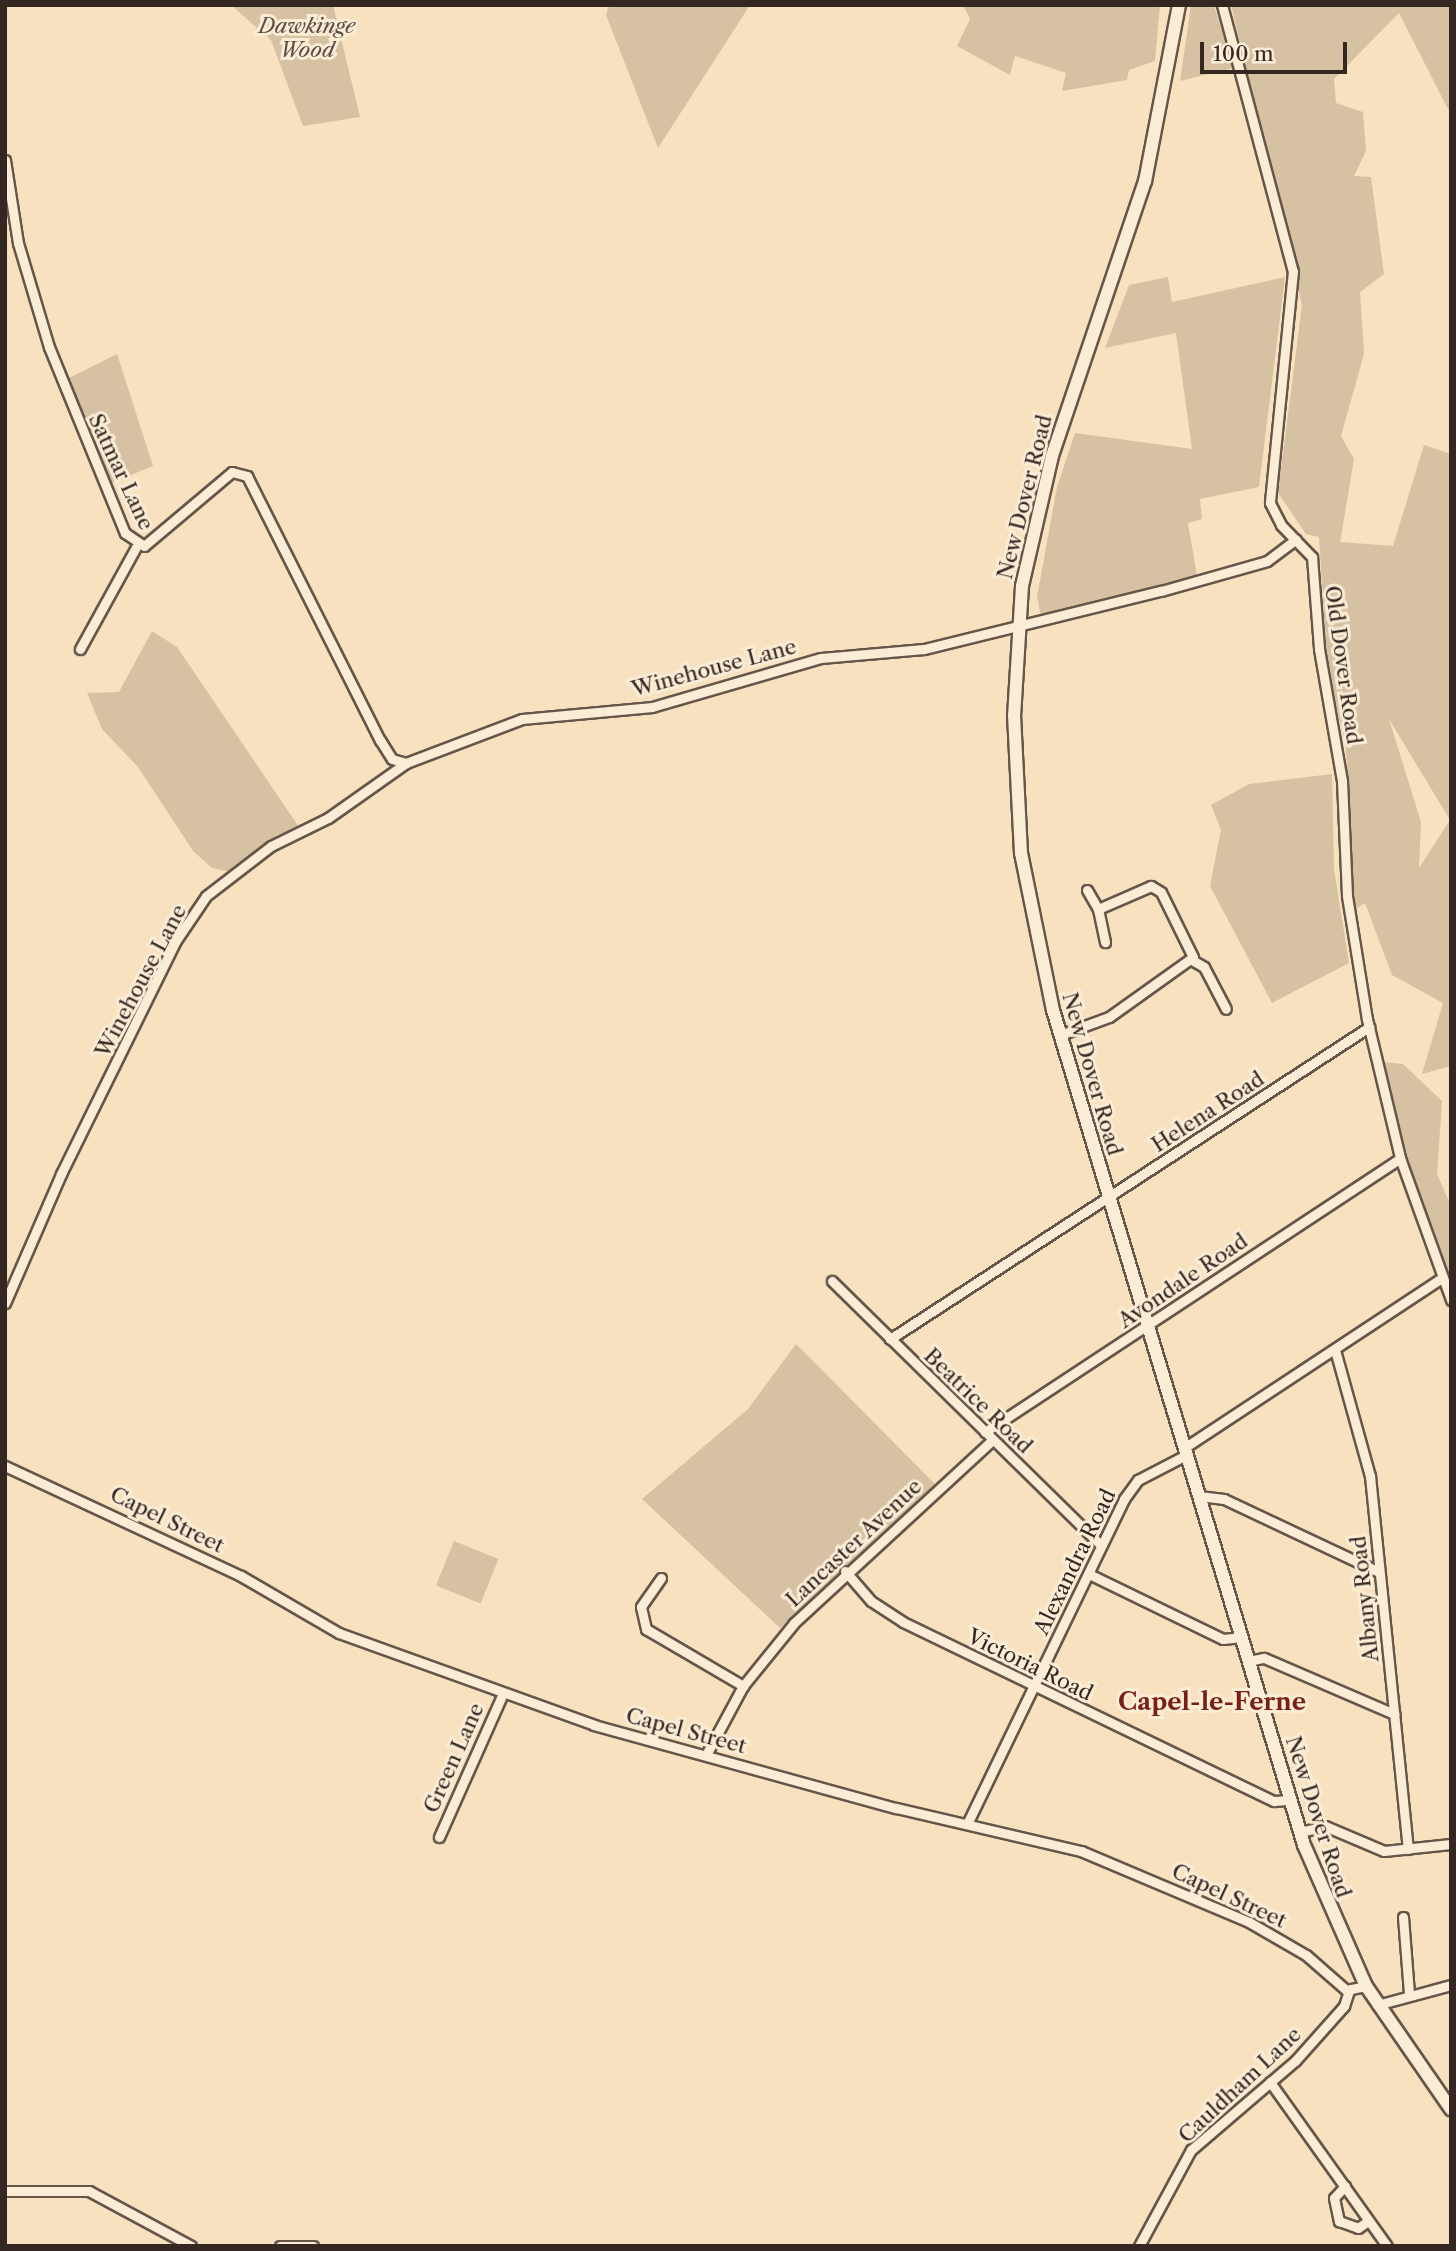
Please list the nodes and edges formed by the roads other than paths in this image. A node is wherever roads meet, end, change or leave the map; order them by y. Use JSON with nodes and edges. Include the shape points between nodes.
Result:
{"nodes":[{"id":1,"x":1179,"y":5,"type":"edge"},
{"id":2,"x":1222,"y":5,"type":"edge"},
{"id":3,"x":5,"y":160,"type":"edge"},
{"id":4,"x":1296,"y":539,"type":"junction"},
{"id":5,"x":136,"y":547,"type":"junction"},
{"id":6,"x":1018,"y":624,"type":"junction"},
{"id":7,"x":80,"y":649,"type":"dead end"},
{"id":8,"x":405,"y":763,"type":"junction"},
{"id":9,"x":1087,"y":890,"type":"dead end"},
{"id":10,"x":1098,"y":909,"type":"junction"},
{"id":11,"x":1105,"y":942,"type":"dead end"},
{"id":12,"x":1192,"y":961,"type":"junction"},
{"id":13,"x":1226,"y":1009,"type":"dead end"},
{"id":14,"x":1369,"y":1027,"type":"junction"},
{"id":15,"x":1060,"y":1035,"type":"junction"},
{"id":16,"x":1400,"y":1158,"type":"junction"},
{"id":17,"x":1108,"y":1199,"type":"junction"},
{"id":18,"x":1443,"y":1277,"type":"junction"},
{"id":19,"x":832,"y":1281,"type":"dead end"},
{"id":20,"x":1451,"y":1300,"type":"edge"},
{"id":21,"x":5,"y":1303,"type":"edge"},
{"id":22,"x":1147,"y":1324,"type":"junction"},
{"id":23,"x":890,"y":1339,"type":"junction"},
{"id":24,"x":1335,"y":1350,"type":"junction"},
{"id":25,"x":985,"y":1432,"type":"junction"},
{"id":26,"x":992,"y":1440,"type":"junction"},
{"id":27,"x":1185,"y":1452,"type":"junction"},
{"id":28,"x":5,"y":1466,"type":"edge"},
{"id":29,"x":1199,"y":1496,"type":"junction"},
{"id":30,"x":1101,"y":1545,"type":"junction"},
{"id":31,"x":845,"y":1571,"type":"junction"},
{"id":32,"x":1379,"y":1572,"type":"junction"},
{"id":33,"x":1089,"y":1574,"type":"junction"},
{"id":34,"x":661,"y":1578,"type":"dead end"},
{"id":35,"x":1242,"y":1637,"type":"junction"},
{"id":36,"x":1248,"y":1661,"type":"junction"},
{"id":37,"x":743,"y":1686,"type":"junction"},
{"id":38,"x":1034,"y":1687,"type":"junction"},
{"id":39,"x":503,"y":1693,"type":"junction"},
{"id":40,"x":1395,"y":1714,"type":"junction"},
{"id":41,"x":707,"y":1753,"type":"junction"},
{"id":42,"x":1290,"y":1800,"type":"junction"},
{"id":43,"x":968,"y":1822,"type":"junction"},
{"id":44,"x":1300,"y":1832,"type":"junction"},
{"id":45,"x":439,"y":1837,"type":"dead end"},
{"id":46,"x":1451,"y":1844,"type":"edge"},
{"id":47,"x":1408,"y":1849,"type":"junction"},
{"id":48,"x":1403,"y":1917,"type":"dead end"},
{"id":49,"x":1451,"y":1985,"type":"edge"},
{"id":50,"x":1366,"y":1986,"type":"junction"},
{"id":51,"x":1349,"y":1991,"type":"junction"},
{"id":52,"x":1409,"y":1994,"type":"junction"},
{"id":53,"x":1377,"y":2005,"type":"junction"},
{"id":54,"x":1270,"y":2082,"type":"junction"},
{"id":55,"x":1451,"y":2109,"type":"edge"},
{"id":56,"x":1345,"y":2186,"type":"junction"},
{"id":57,"x":5,"y":2191,"type":"edge"},
{"id":58,"x":1368,"y":2221,"type":"junction"},
{"id":59,"x":191,"y":2246,"type":"edge"},
{"id":60,"x":280,"y":2246,"type":"edge"},
{"id":61,"x":313,"y":2246,"type":"edge"},
{"id":62,"x":1139,"y":2246,"type":"edge"},
{"id":63,"x":1387,"y":2246,"type":"edge"}],
"edges":[{"from":1,"to":6,"type":"main road","name":"New Dover Road","via":[[1154,149],[1052,456]]},
{"from":2,"to":4,"type":"street","name":"Old Dover Road","via":[[1290,249],[1292,316],[1269,489],[1275,516]]},
{"from":3,"to":5,"type":"street","name":"Satmar Lane","via":[[19,243],[49,347],[125,533]]},
{"from":4,"to":6,"type":"street","name":"Winehouse Lane","via":[[1267,561]]},
{"from":4,"to":14,"type":"street","name":"Old Dover Road","via":[[1313,563],[1319,649],[1342,781],[1347,896]]},
{"from":5,"to":7,"type":"street"},
{"from":5,"to":8,"type":"street","name":"Satmar Lane","via":[[232,472],[247,476],[380,740],[392,759]]},
{"from":6,"to":8,"type":"street","name":"Winehouse Lane","via":[[925,649],[809,661],[652,706],[522,719]]},
{"from":6,"to":15,"type":"main road","name":"New Dover Road","via":[[1018,823],[1031,916]]},
{"from":8,"to":21,"type":"street","name":"Winehouse Lane","via":[[328,818],[271,846],[206,896],[176,942],[61,1174]]},
{"from":9,"to":10,"type":"street"},
{"from":10,"to":11,"type":"street"},
{"from":10,"to":12,"type":"street","via":[[1154,887],[1191,943]]},
{"from":12,"to":13,"type":"street","via":[[1204,967]]},
{"from":12,"to":15,"type":"street","via":[[1102,1021]]},
{"from":14,"to":16,"type":"street","name":"Old Dover Road"},
{"from":14,"to":17,"type":"street","name":"Helena Road"},
{"from":15,"to":17,"type":"main road","name":"New Dover Road"},
{"from":16,"to":18,"type":"street","name":"Old Dover Road"},
{"from":16,"to":22,"type":"street","name":"Avondale Road"},
{"from":17,"to":22,"type":"main road","name":"New Dover Road"},
{"from":17,"to":23,"type":"street","name":"Helena Road"},
{"from":18,"to":20,"type":"street","name":"Old Dover Road"},
{"from":18,"to":24,"type":"street","name":"Alexandra Road"},
{"from":19,"to":23,"type":"street","name":"Beatrice Road"},
{"from":22,"to":25,"type":"street","name":"Avondale Road"},
{"from":22,"to":27,"type":"main road","name":"New Dover Road"},
{"from":23,"to":25,"type":"street","name":"Beatrice Road"},
{"from":24,"to":27,"type":"street","name":"Alexandra Road"},
{"from":24,"to":32,"type":"street","name":"Albany Road","via":[[1367,1461]]},
{"from":25,"to":26,"type":"street","name":"Beatrice Road"},
{"from":26,"to":30,"type":"street","name":"Beatrice Road"},
{"from":26,"to":31,"type":"street","name":"Lancaster Avenue"},
{"from":27,"to":29,"type":"main road","name":"New Dover Road"},
{"from":27,"to":30,"type":"street","name":"Alexandra Road","via":[[1134,1483]]},
{"from":28,"to":39,"type":"street","name":"Capel Street","via":[[241,1576],[324,1627]]},
{"from":29,"to":32,"type":"street","via":[[1224,1499]]},
{"from":29,"to":35,"type":"main road","name":"New Dover Road"},
{"from":30,"to":33,"type":"street","name":"Alexandra Road"},
{"from":31,"to":37,"type":"street","name":"Lancaster Avenue"},
{"from":31,"to":38,"type":"street","name":"Victoria Road","via":[[889,1614]]},
{"from":32,"to":40,"type":"street","name":"Albany Road"},
{"from":33,"to":35,"type":"street","via":[[1223,1639]]},
{"from":33,"to":38,"type":"street","name":"Alexandra Road"},
{"from":34,"to":37,"type":"street","via":[[641,1606],[646,1629]]},
{"from":35,"to":36,"type":"main road","name":"New Dover Road"},
{"from":36,"to":40,"type":"street","via":[[1264,1658]]},
{"from":36,"to":42,"type":"main road","name":"New Dover Road"},
{"from":37,"to":41,"type":"street","name":"Lancaster Avenue"},
{"from":38,"to":42,"type":"street","name":"Victoria Road","via":[[1274,1801]]},
{"from":38,"to":43,"type":"street","name":"Alexandra Road"},
{"from":39,"to":41,"type":"street","name":"Capel Street"},
{"from":39,"to":45,"type":"street","name":"Green Lane"},
{"from":40,"to":47,"type":"street","name":"Albany Road"},
{"from":41,"to":43,"type":"street","name":"Capel Street"},
{"from":42,"to":44,"type":"main road","name":"New Dover Road"},
{"from":43,"to":51,"type":"street","name":"Capel Street","via":[[1081,1851],[1239,1917],[1306,1955]]},
{"from":44,"to":47,"type":"street","via":[[1325,1826],[1371,1848]]},
{"from":44,"to":50,"type":"main road","name":"New Dover Road"},
{"from":46,"to":47,"type":"street"},
{"from":48,"to":52,"type":"street"},
{"from":49,"to":52,"type":"street"},
{"from":50,"to":51,"type":"street"},
{"from":50,"to":53,"type":"main road","name":"New Dover Road"},
{"from":51,"to":54,"type":"street","name":"Cauldham Lane","via":[[1335,2018]]},
{"from":52,"to":53,"type":"street"},
{"from":53,"to":55,"type":"main road","name":"New Dover Road"},
{"from":54,"to":56,"type":"street"},
{"from":54,"to":62,"type":"street","name":"Cauldham Lane","via":[[1191,2150]]},
{"from":56,"to":58,"type":"street"},
{"from":56,"to":58,"type":"street","via":[[1334,2197],[1339,2221],[1358,2228]]},
{"from":57,"to":59,"type":"street","via":[[89,2191]]},
{"from":58,"to":63,"type":"street"},
{"from":60,"to":61,"type":"street"}]}
